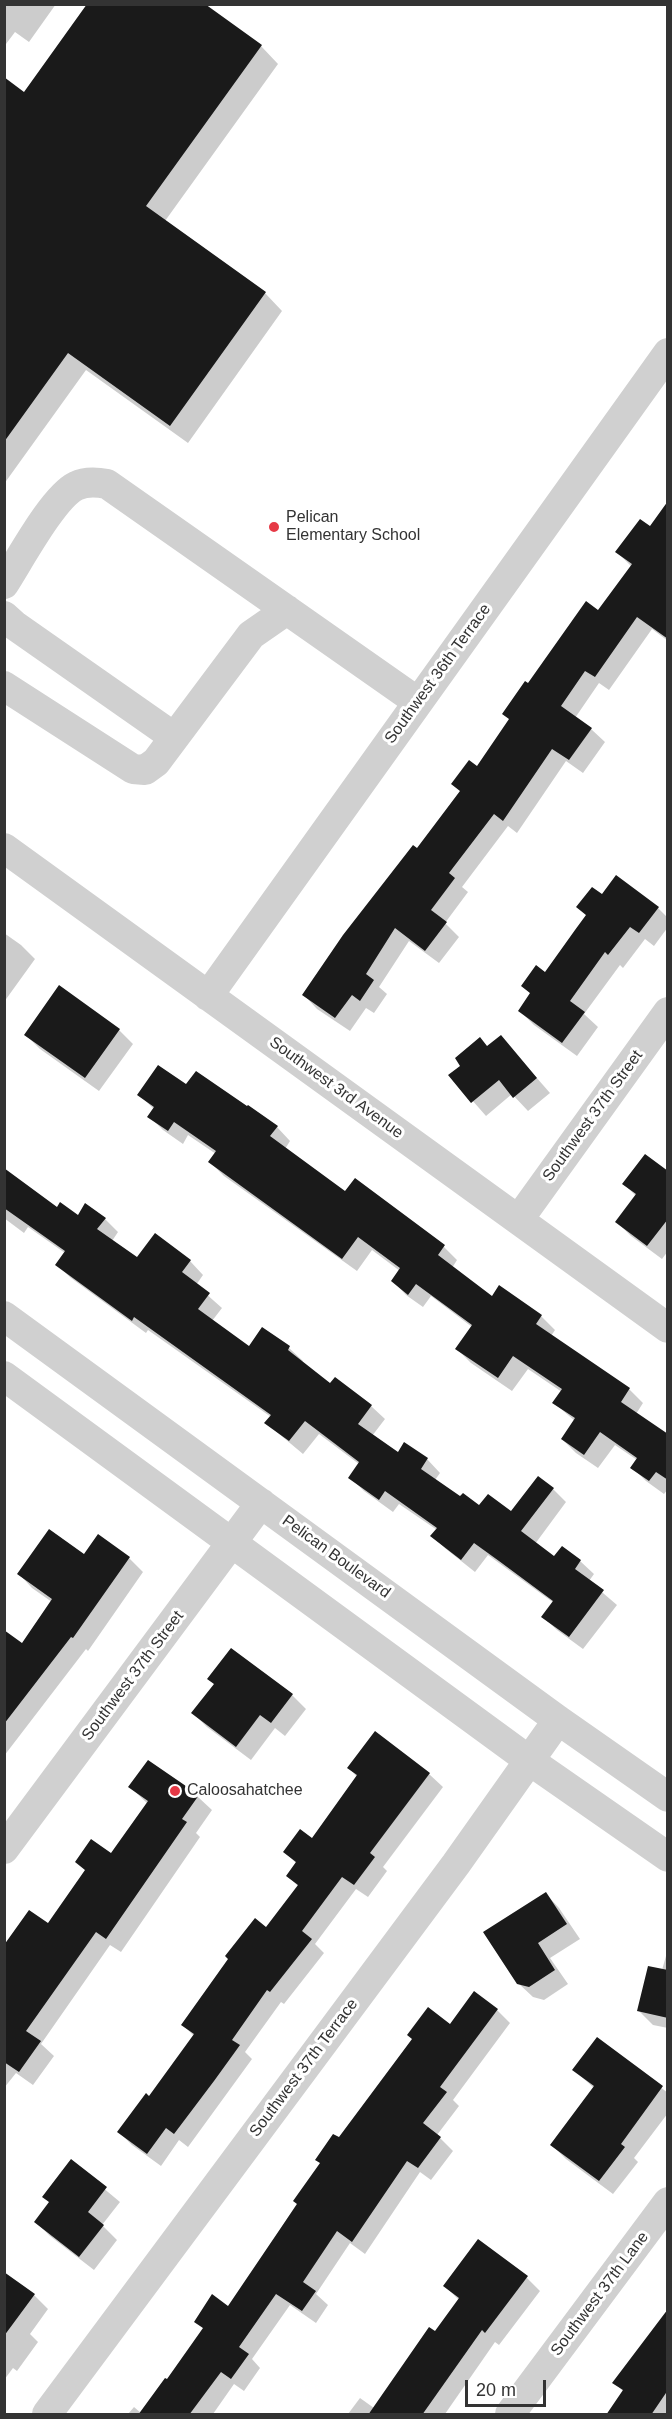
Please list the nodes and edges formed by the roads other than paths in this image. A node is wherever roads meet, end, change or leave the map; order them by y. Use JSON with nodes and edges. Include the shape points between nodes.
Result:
{"nodes":[{"id":1,"x":668,"y":353,"type":"edge"},
{"id":2,"x":4,"y":584,"type":"edge"},
{"id":3,"x":287,"y":610,"type":"junction"},
{"id":4,"x":4,"y":616,"type":"edge"},
{"id":5,"x":4,"y":686,"type":"edge"},
{"id":6,"x":418,"y":702,"type":"junction"},
{"id":7,"x":174,"y":737,"type":"junction"},
{"id":8,"x":4,"y":848,"type":"edge"},
{"id":9,"x":208,"y":996,"type":"junction"},
{"id":10,"x":668,"y":1012,"type":"edge"},
{"id":11,"x":519,"y":1219,"type":"junction"},
{"id":12,"x":4,"y":1316,"type":"edge"},
{"id":13,"x":668,"y":1328,"type":"edge"},
{"id":14,"x":4,"y":1376,"type":"edge"},
{"id":15,"x":261,"y":1503,"type":"junction"},
{"id":16,"x":232,"y":1542,"type":"junction"},
{"id":17,"x":558,"y":1720,"type":"junction"},
{"id":18,"x":530,"y":1761,"type":"junction"},
{"id":19,"x":668,"y":1797,"type":"edge"},
{"id":20,"x":4,"y":1849,"type":"edge"},
{"id":21,"x":668,"y":1857,"type":"edge"},
{"id":22,"x":668,"y":2202,"type":"edge"},
{"id":23,"x":47,"y":2415,"type":"edge"},
{"id":24,"x":510,"y":2415,"type":"edge"}],
"edges":[{"from":1,"to":6,"type":"street","name":"Southwest 36th Terrace"},
{"from":2,"to":3,"type":"street","via":[[56,503],[75,486],[94,481],[107,484]]},
{"from":3,"to":6,"type":"street"},
{"from":3,"to":7,"type":"street","via":[[252,635]]},
{"from":4,"to":7,"type":"street"},
{"from":5,"to":7,"type":"street","via":[[133,769],[145,771]]},
{"from":6,"to":9,"type":"street","name":"Southwest 36th Terrace"},
{"from":8,"to":9,"type":"street","name":"Southwest 3rd Avenue"},
{"from":9,"to":11,"type":"street","name":"Southwest 3rd Avenue"},
{"from":10,"to":11,"type":"street","name":"Southwest 37th Street"},
{"from":11,"to":13,"type":"street","name":"Southwest 3rd Avenue"},
{"from":12,"to":15,"type":"street","name":"Pelican Boulevard"},
{"from":14,"to":16,"type":"street"},
{"from":15,"to":16,"type":"street","name":"Southwest 37th Street"},
{"from":15,"to":17,"type":"street","name":"Pelican Boulevard"},
{"from":16,"to":18,"type":"street"},
{"from":16,"to":20,"type":"street","name":"Southwest 37th Street"},
{"from":17,"to":18,"type":"street","name":"Southwest 37th Terrace"},
{"from":17,"to":19,"type":"street","name":"Pelican Boulevard"},
{"from":18,"to":21,"type":"street"},
{"from":18,"to":23,"type":"street","name":"Southwest 37th Terrace"},
{"from":22,"to":24,"type":"street","name":"Southwest 37th Lane"}]}
